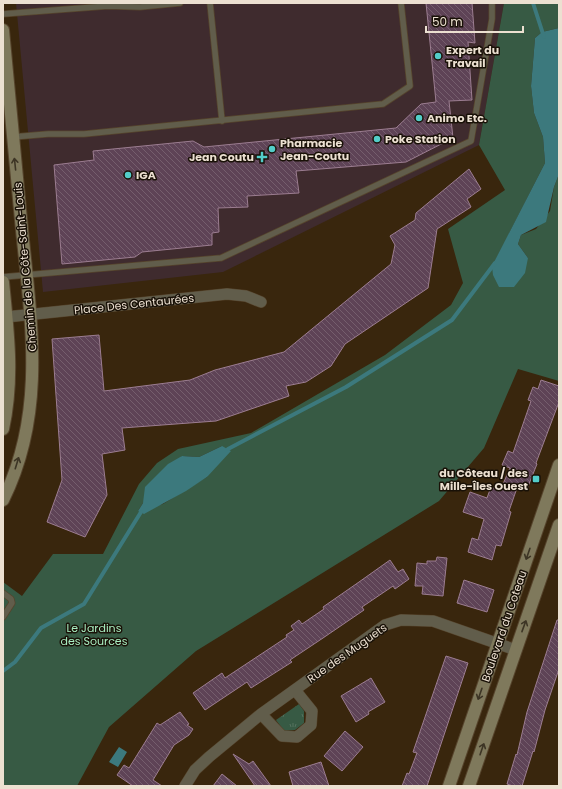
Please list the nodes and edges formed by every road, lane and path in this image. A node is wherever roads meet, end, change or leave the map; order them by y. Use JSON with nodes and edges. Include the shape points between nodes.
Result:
{"nodes":[{"id":1,"x":180,"y":3,"type":"edge"},
{"id":2,"x":210,"y":3,"type":"edge"},
{"id":3,"x":401,"y":3,"type":"edge"},
{"id":4,"x":492,"y":3,"type":"edge"},
{"id":5,"x":3,"y":14,"type":"edge"},
{"id":6,"x":3,"y":30,"type":"edge"},
{"id":7,"x":222,"y":121,"type":"junction"},
{"id":8,"x":8,"y":138,"type":"edge"},
{"id":9,"x":26,"y":275,"type":"junction"},
{"id":10,"x":3,"y":277,"type":"edge"},
{"id":11,"x":3,"y":282,"type":"edge"},
{"id":12,"x":261,"y":302,"type":"dead end"},
{"id":13,"x":30,"y":314,"type":"junction"},
{"id":14,"x":6,"y":317,"type":"junction"},
{"id":15,"x":3,"y":429,"type":"edge"},
{"id":16,"x":559,"y":465,"type":"edge"},
{"id":17,"x":6,"y":483,"type":"edge"},
{"id":18,"x":3,"y":500,"type":"edge"},
{"id":19,"x":553,"y":501,"type":"edge"},
{"id":20,"x":541,"y":517,"type":"junction"},
{"id":21,"x":559,"y":524,"type":"edge"},
{"id":22,"x":3,"y":593,"type":"edge"},
{"id":23,"x":3,"y":617,"type":"edge"},
{"id":24,"x":497,"y":644,"type":"junction"},
{"id":25,"x":516,"y":650,"type":"junction"},
{"id":26,"x":295,"y":690,"type":"junction"},
{"id":27,"x":261,"y":714,"type":"junction"},
{"id":28,"x":185,"y":786,"type":"edge"},
{"id":29,"x":449,"y":786,"type":"edge"},
{"id":30,"x":469,"y":786,"type":"edge"}],
"edges":[{"from":1,"to":5,"type":"lane"},
{"from":2,"to":7,"type":"lane"},
{"from":3,"to":7,"type":"lane","via":[[410,86],[383,104]]},
{"from":4,"to":9,"type":"lane","via":[[492,19],[471,141],[221,258]]},
{"from":6,"to":8,"type":"street","name":"Chemin de la Côte-Saint-Louis"},
{"from":7,"to":8,"type":"lane","via":[[84,134]]},
{"from":9,"to":8,"type":"street","name":"Chemin de la Côte-Saint-Louis","one_way":true},
{"from":9,"to":10,"type":"lane"},
{"from":9,"to":13,"type":"street","name":"Chemin de la Côte-Saint-Louis"},
{"from":11,"to":14,"type":"street","name":"Chemin de la Côte-Saint-Louis"},
{"from":12,"to":13,"type":"street","name":"Place Des Centaurées","via":[[246,296],[227,294]]},
{"from":13,"to":14,"type":"street","name":"Place Des Centaurées"},
{"from":17,"to":13,"type":"street","name":"Chemin de la Côte-Saint-Louis","one_way":true,"via":[[23,446],[32,396]]},
{"from":14,"to":15,"type":"street","name":"Chemin de la Côte-Saint-Louis","via":[[10,383]]},
{"from":16,"to":19,"type":"street","name":"Boulevard du Coteau"},
{"from":17,"to":18,"type":"street","name":"Chemin de la Côte-Saint-Louis"},
{"from":19,"to":20,"type":"street","name":"Boulevard du Coteau"},
{"from":20,"to":21,"type":"street"},
{"from":20,"to":24,"type":"street","name":"Boulevard du Coteau","one_way":true},
{"from":25,"to":21,"type":"street","name":"Boulevard du Coteau","one_way":true},
{"from":22,"to":23,"type":"lane","via":[[11,599],[12,604]]},
{"from":24,"to":25,"type":"street","name":"Rue des Muguets"},
{"from":24,"to":26,"type":"street","name":"Rue des Muguets","via":[[433,621],[401,620],[385,624]]},
{"from":24,"to":29,"type":"street","name":"Boulevard du Coteau","one_way":true},
{"from":30,"to":25,"type":"street","name":"Boulevard du Coteau","one_way":true},
{"from":26,"to":27,"type":"street","name":"Rue des Muguets"},
{"from":26,"to":27,"type":"street","name":"Rue des Muguets","via":[[312,711],[311,725],[297,737],[282,736]]},
{"from":27,"to":28,"type":"street","name":"Rue des Muguets","via":[[204,761]]}]}
